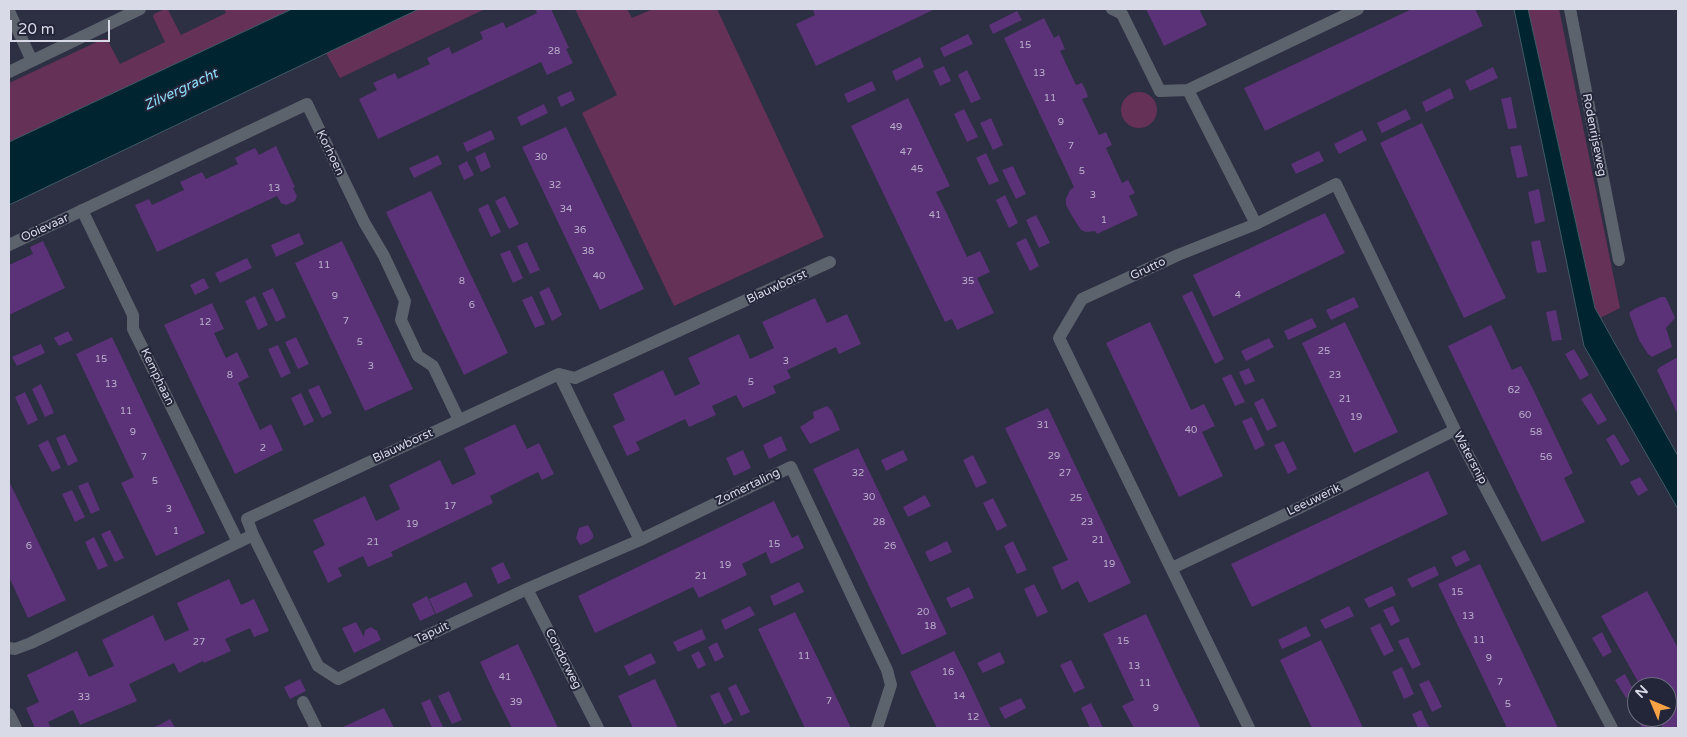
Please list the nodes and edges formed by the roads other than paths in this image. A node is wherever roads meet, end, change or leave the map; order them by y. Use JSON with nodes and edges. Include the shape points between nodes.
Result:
{"nodes":[{"id":1,"x":140,"y":9,"type":"edge"},
{"id":2,"x":1112,"y":9,"type":"edge"},
{"id":3,"x":1358,"y":9,"type":"edge"},
{"id":4,"x":1570,"y":9,"type":"edge"},
{"id":5,"x":9,"y":11,"type":"edge"},
{"id":6,"x":32,"y":60,"type":"junction"},
{"id":7,"x":9,"y":72,"type":"edge"},
{"id":8,"x":1188,"y":90,"type":"junction"},
{"id":9,"x":1336,"y":184,"type":"joint"},
{"id":10,"x":82,"y":210,"type":"junction"},
{"id":11,"x":1256,"y":224,"type":"junction"},
{"id":12,"x":9,"y":245,"type":"edge"},
{"id":13,"x":1619,"y":260,"type":"dead end"},
{"id":14,"x":830,"y":262,"type":"dead end"},
{"id":15,"x":558,"y":374,"type":"junction"},
{"id":16,"x":459,"y":420,"type":"junction"},
{"id":17,"x":1455,"y":430,"type":"junction"},
{"id":18,"x":253,"y":535,"type":"junction"},
{"id":19,"x":640,"y":540,"type":"junction"},
{"id":20,"x":238,"y":542,"type":"junction"},
{"id":21,"x":1172,"y":568,"type":"junction"},
{"id":22,"x":527,"y":589,"type":"junction"},
{"id":23,"x":9,"y":648,"type":"edge"},
{"id":24,"x":303,"y":702,"type":"dead end"},
{"id":25,"x":9,"y":714,"type":"edge"},
{"id":26,"x":16,"y":728,"type":"edge"},
{"id":27,"x":316,"y":728,"type":"edge"},
{"id":28,"x":598,"y":728,"type":"edge"},
{"id":29,"x":878,"y":728,"type":"edge"},
{"id":30,"x":1249,"y":728,"type":"edge"},
{"id":31,"x":1612,"y":728,"type":"edge"}],
"edges":[{"from":1,"to":6,"type":"street"},
{"from":2,"to":8,"type":"street","via":[[1122,14],[1160,91]]},
{"from":3,"to":8,"type":"street"},
{"from":4,"to":13,"type":"street","name":"Rodenrijseweg"},
{"from":5,"to":6,"type":"street"},
{"from":6,"to":7,"type":"street"},
{"from":8,"to":11,"type":"street"},
{"from":9,"to":11,"type":"street","name":"Grutto"},
{"from":9,"to":17,"type":"street","name":"Watersnip"},
{"from":10,"to":12,"type":"street","name":"Ooievaar"},
{"from":10,"to":16,"type":"street","name":"Korhoen","via":[[307,104],[405,301],[401,320],[418,356],[433,366]]},
{"from":10,"to":20,"type":"street","name":"Kemphaan","via":[[132,315],[133,328]]},
{"from":11,"to":21,"type":"street","name":"Grutto","via":[[1178,254],[1082,299],[1059,338]]},
{"from":14,"to":15,"type":"street","name":"Blauwborst","via":[[575,378]]},
{"from":15,"to":16,"type":"street","name":"Blauwborst"},
{"from":15,"to":19,"type":"street"},
{"from":16,"to":18,"type":"street","name":"Blauwborst","via":[[247,519]]},
{"from":17,"to":21,"type":"street","name":"Leeuwerik"},
{"from":17,"to":31,"type":"street","name":"Watersnip"},
{"from":18,"to":20,"type":"street"},
{"from":18,"to":22,"type":"street","name":"Tapuit","via":[[318,666],[338,679]]},
{"from":19,"to":22,"type":"street","name":"Zomertaling"},
{"from":19,"to":29,"type":"street","name":"Zomertaling","via":[[791,467],[887,670],[891,685]]},
{"from":20,"to":23,"type":"street","via":[[31,643]]},
{"from":21,"to":30,"type":"street"},
{"from":22,"to":28,"type":"street","name":"Condorweg"},
{"from":24,"to":27,"type":"street"},
{"from":25,"to":26,"type":"street"}]}
